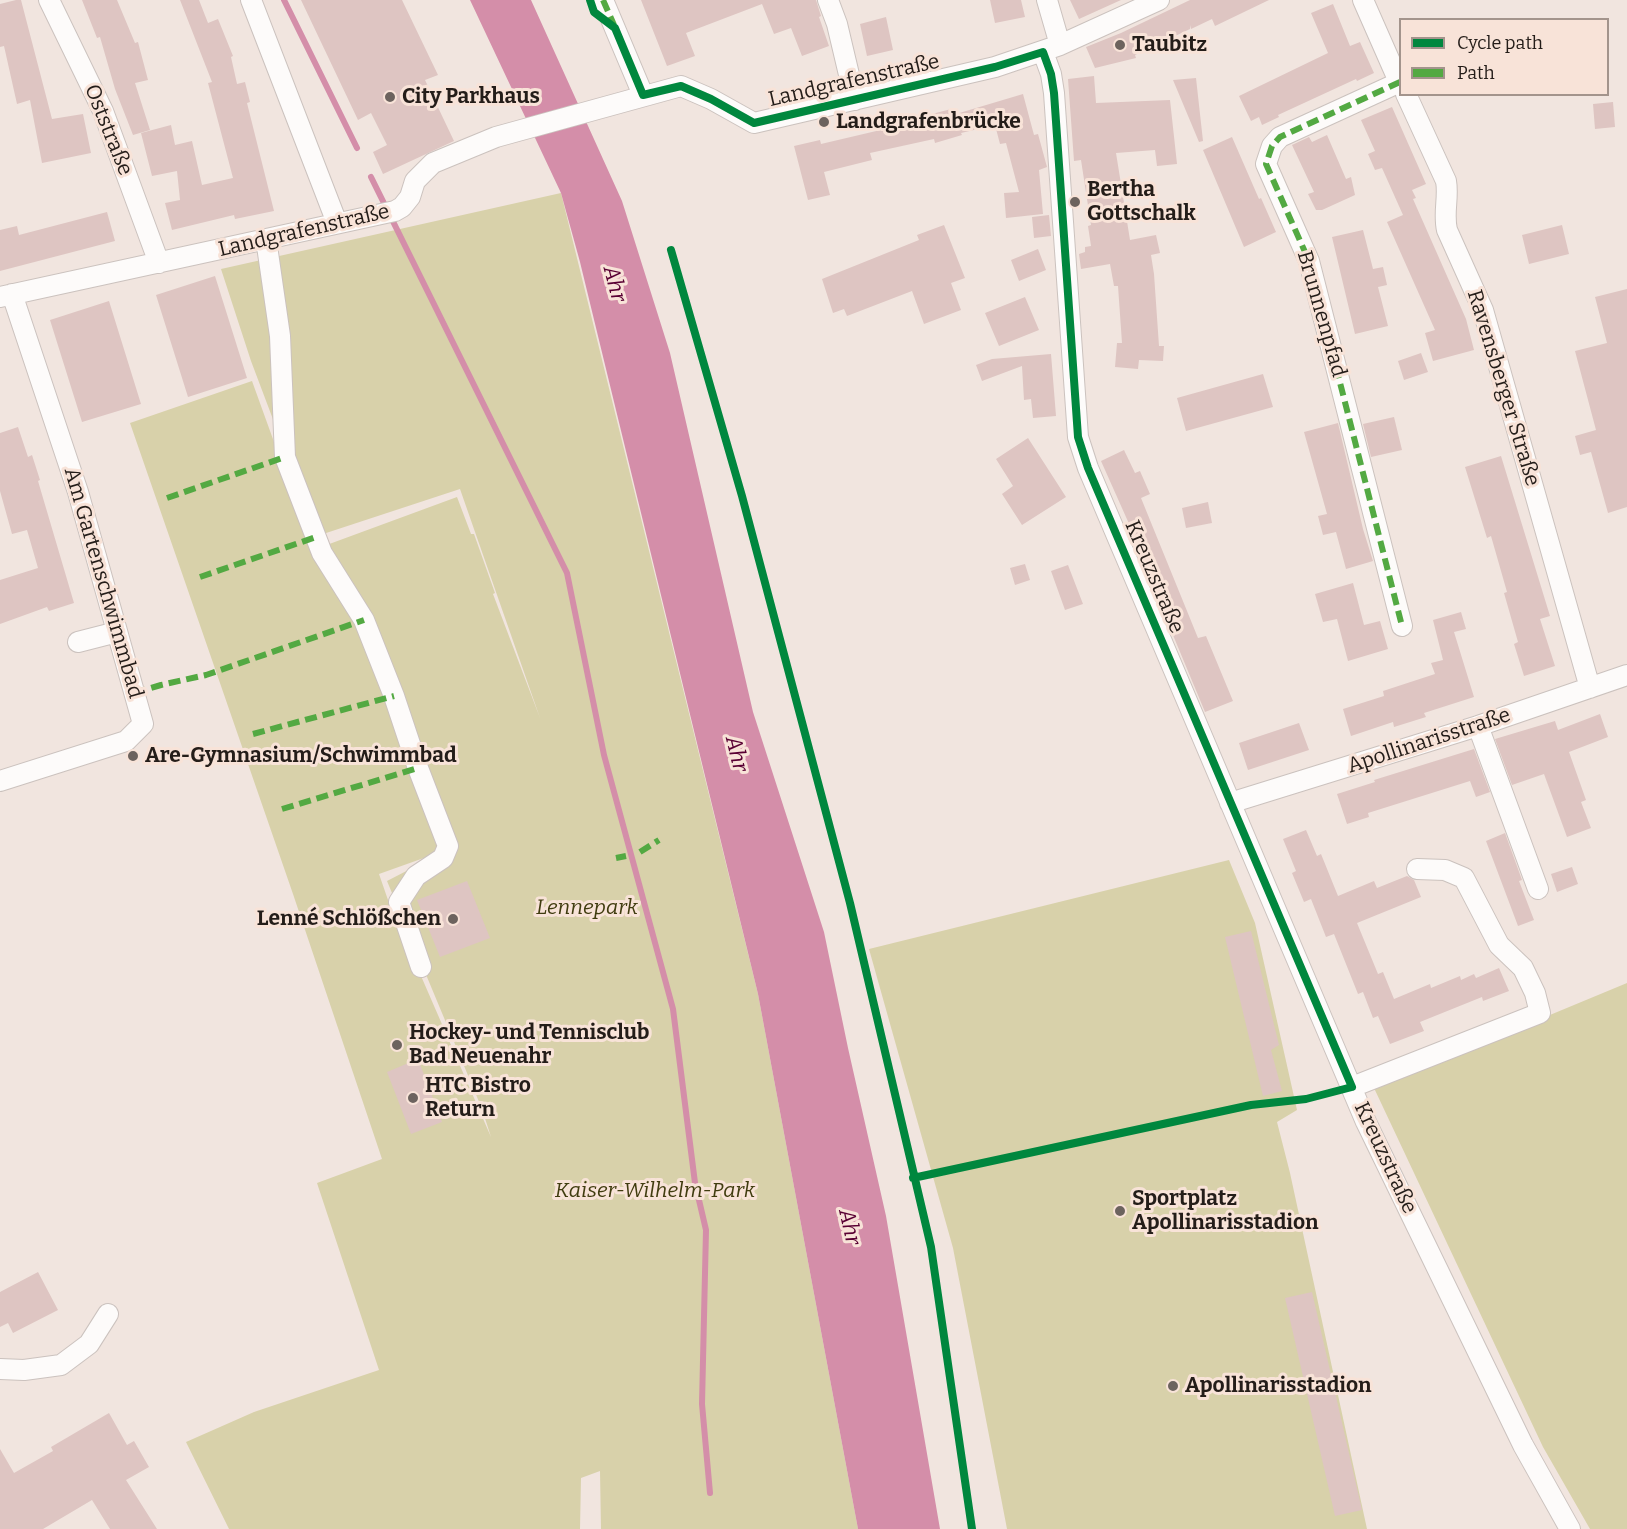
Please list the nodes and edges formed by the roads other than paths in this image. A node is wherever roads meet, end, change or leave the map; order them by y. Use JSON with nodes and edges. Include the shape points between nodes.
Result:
{"nodes":[{"id":1,"x":49,"y":0,"type":"edge"},
{"id":2,"x":251,"y":0,"type":"edge"},
{"id":3,"x":603,"y":0,"type":"edge"},
{"id":4,"x":828,"y":0,"type":"edge"},
{"id":5,"x":1047,"y":0,"type":"edge"},
{"id":6,"x":1159,"y":0,"type":"edge"},
{"id":7,"x":1363,"y":0,"type":"edge"},
{"id":8,"x":1052,"y":48,"type":"junction"},
{"id":9,"x":1399,"y":80,"type":"edge"},
{"id":10,"x":1399,"y":88,"type":"edge"},
{"id":11,"x":643,"y":95,"type":"junction"},
{"id":12,"x":1406,"y":96,"type":"edge"},
{"id":13,"x":855,"y":100,"type":"junction"},
{"id":14,"x":337,"y":223,"type":"junction"},
{"id":15,"x":266,"y":239,"type":"junction"},
{"id":16,"x":159,"y":263,"type":"junction"},
{"id":17,"x":6,"y":296,"type":"edge"},
{"id":18,"x":1402,"y":626,"type":"dead end"},
{"id":19,"x":117,"y":632,"type":"junction"},
{"id":20,"x":78,"y":642,"type":"dead end"},
{"id":21,"x":1627,"y":675,"type":"edge"},
{"id":22,"x":1590,"y":688,"type":"junction"},
{"id":23,"x":1478,"y":726,"type":"junction"},
{"id":24,"x":0,"y":781,"type":"edge"},
{"id":25,"x":1230,"y":803,"type":"junction"},
{"id":26,"x":1417,"y":869,"type":"dead end"},
{"id":27,"x":1538,"y":889,"type":"dead end"},
{"id":28,"x":421,"y":967,"type":"dead end"},
{"id":29,"x":1352,"y":1088,"type":"junction"},
{"id":30,"x":108,"y":1314,"type":"dead end"},
{"id":31,"x":0,"y":1369,"type":"edge"},
{"id":32,"x":1570,"y":1529,"type":"edge"}],
"edges":[{"from":1,"to":16,"type":"street","name":"Oststraße","via":[[103,111]]},
{"from":2,"to":14,"type":"street"},
{"from":3,"to":11,"type":"street"},
{"from":4,"to":13,"type":"street"},
{"from":5,"to":8,"type":"street","name":"Kreuzstraße"},
{"from":6,"to":8,"type":"street","name":"Landgrafenstraße"},
{"from":7,"to":9,"type":"street","name":"Ravensberger Straße"},
{"from":8,"to":13,"type":"street","name":"Landgrafenstraße","via":[[995,67]]},
{"from":8,"to":25,"type":"street","name":"Kreuzstraße","via":[[1078,436],[1088,468]]},
{"from":10,"to":18,"type":"street","name":"Brunnenpfad","via":[[1280,137],[1266,164],[1309,261]]},
{"from":11,"to":13,"type":"street","name":"Landgrafenstraße","via":[[681,86],[754,123]]},
{"from":11,"to":14,"type":"street","name":"Landgrafenstraße","via":[[496,137],[433,163],[415,181],[402,207]]},
{"from":12,"to":22,"type":"street","name":"Ravensberger Straße","via":[[1446,181],[1447,230],[1483,310]]},
{"from":14,"to":15,"type":"street","name":"Landgrafenstraße"},
{"from":15,"to":16,"type":"street","name":"Landgrafenstraße"},
{"from":15,"to":28,"type":"street","via":[[280,336],[285,457],[322,554],[363,620],[448,846],[443,858],[416,876],[399,902]]},
{"from":16,"to":17,"type":"street","name":"Landgrafenstraße"},
{"from":17,"to":19,"type":"street","name":"Am Gartenschwimmbad","via":[[78,492]]},
{"from":19,"to":20,"type":"street"},
{"from":19,"to":24,"type":"street","name":"Am Gartenschwimmbad","via":[[143,724],[126,741]]},
{"from":21,"to":22,"type":"street","name":"Apollinarisstraße"},
{"from":22,"to":23,"type":"street","name":"Apollinarisstraße"},
{"from":23,"to":25,"type":"street","name":"Apollinarisstraße"},
{"from":23,"to":27,"type":"street"},
{"from":25,"to":29,"type":"street","name":"Kreuzstraße"},
{"from":26,"to":29,"type":"street","via":[[1445,870],[1464,878],[1499,945],[1523,968],[1540,1013]]},
{"from":29,"to":32,"type":"street","name":"Kreuzstraße","via":[[1480,1358]]},
{"from":30,"to":31,"type":"street","via":[[88,1344],[61,1365]]}]}
